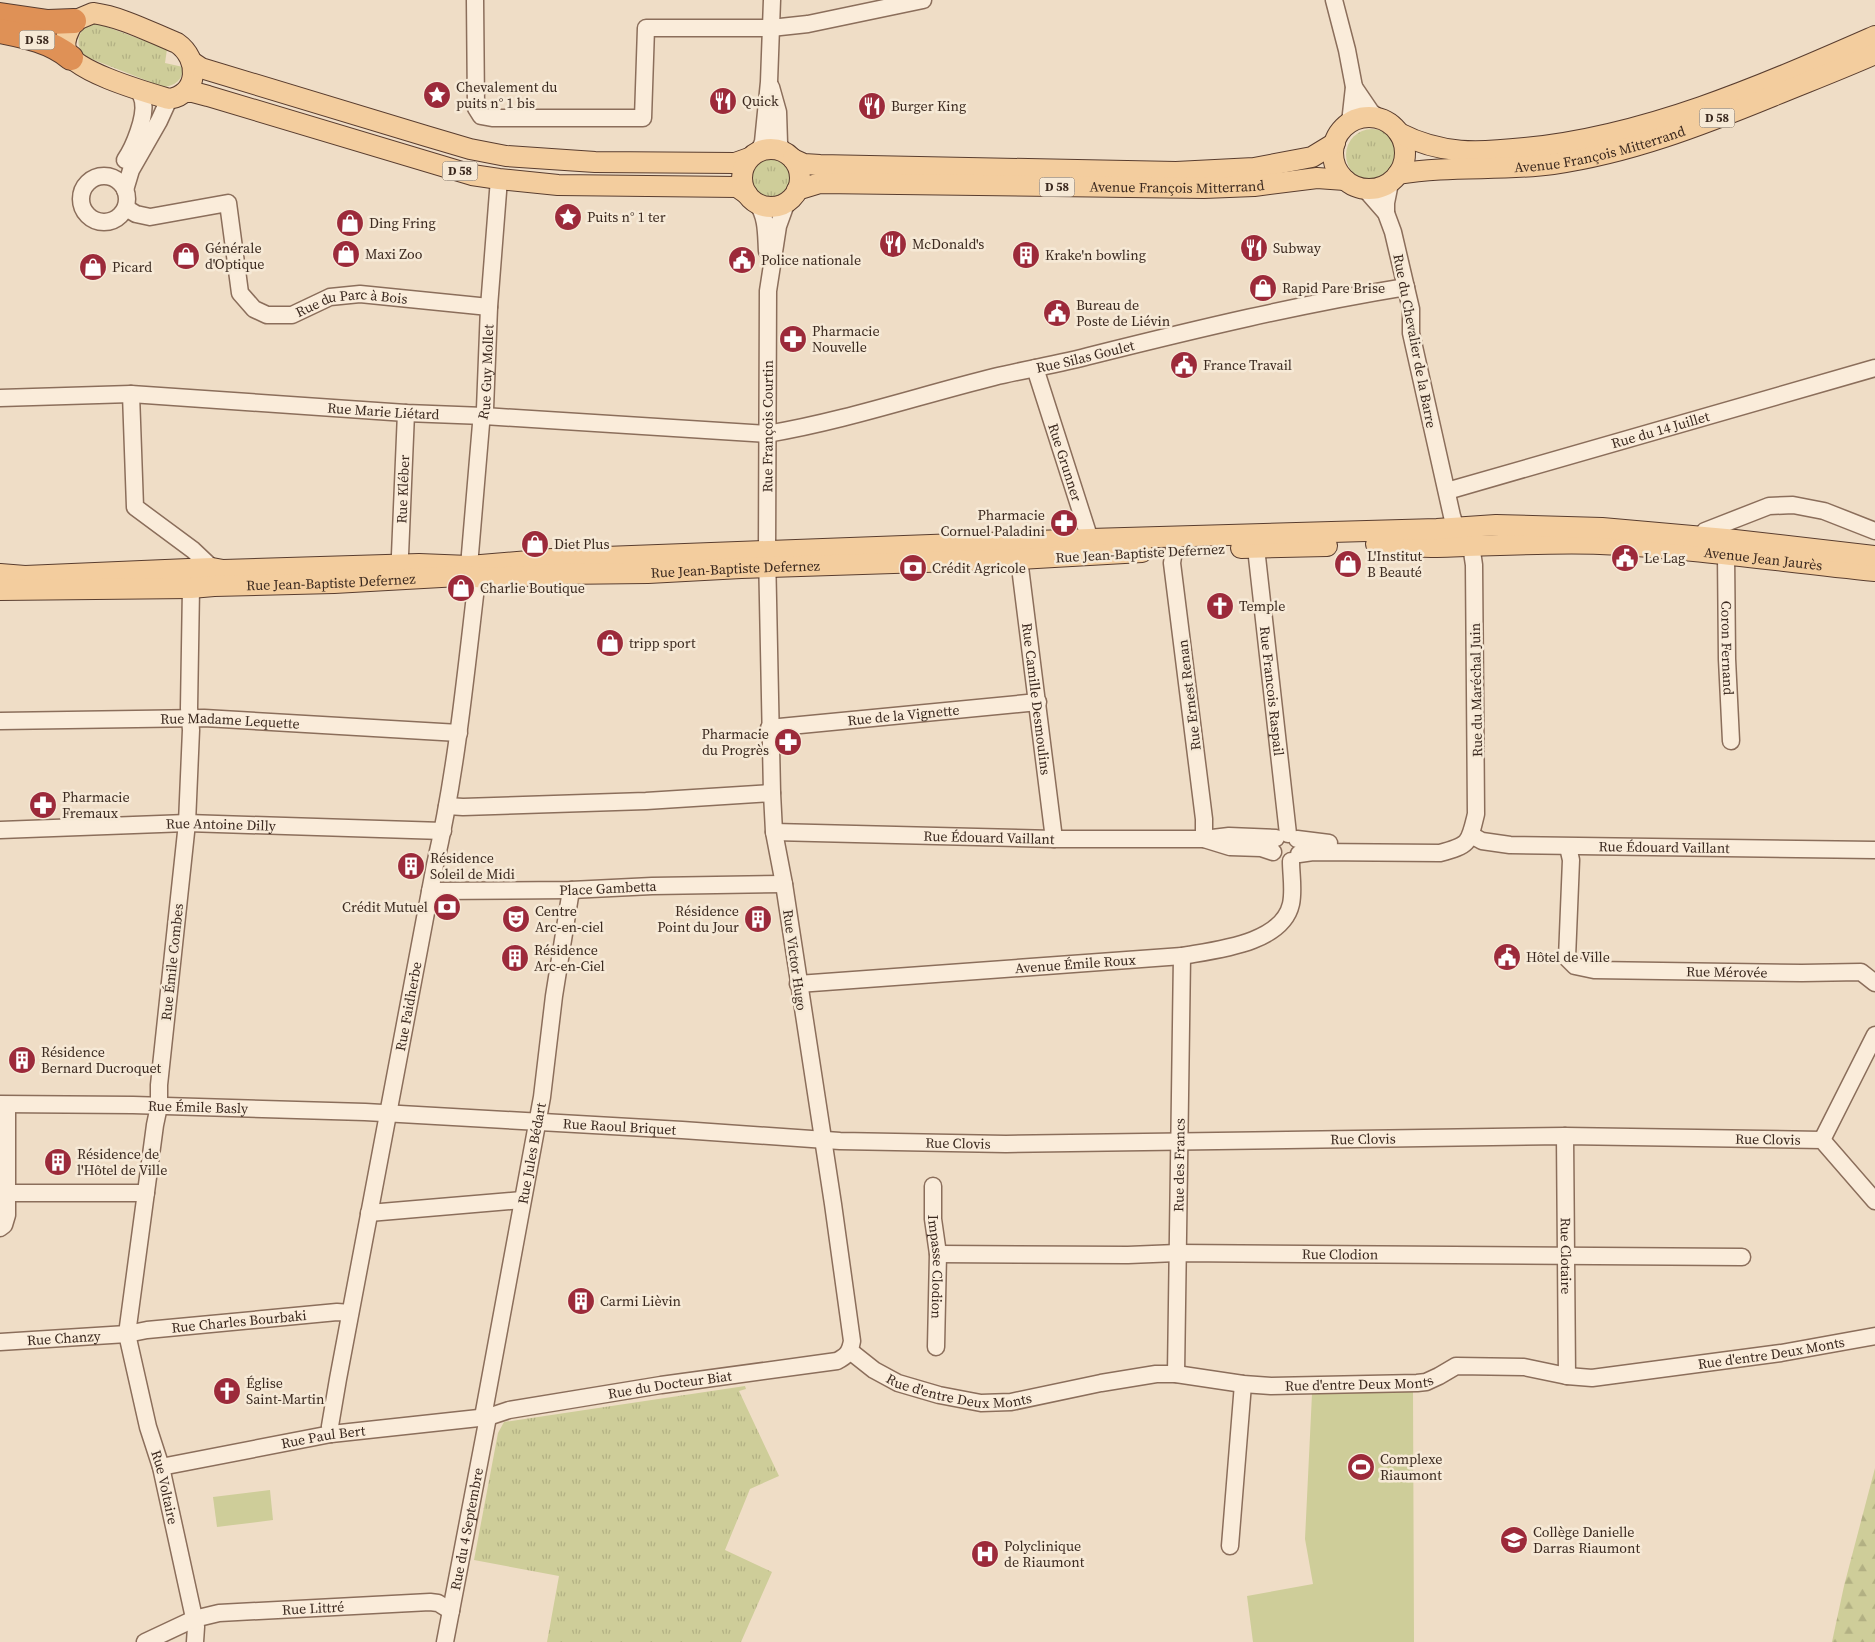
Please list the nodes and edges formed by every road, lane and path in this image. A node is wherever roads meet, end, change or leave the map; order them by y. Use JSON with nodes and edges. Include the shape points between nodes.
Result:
{"nodes":[{"id":1,"x":475,"y":0,"type":"edge"},
{"id":2,"x":772,"y":0,"type":"edge"},
{"id":3,"x":923,"y":0,"type":"edge"},
{"id":4,"x":1334,"y":0,"type":"edge"},
{"id":5,"x":87,"y":11,"type":"edge"},
{"id":6,"x":0,"y":15,"type":"edge"},
{"id":7,"x":772,"y":28,"type":"junction"},
{"id":8,"x":0,"y":31,"type":"edge"},
{"id":9,"x":1875,"y":36,"type":"edge"},
{"id":10,"x":1875,"y":54,"type":"edge"},
{"id":11,"x":70,"y":58,"type":"junction"},
{"id":12,"x":192,"y":62,"type":"junction"},
{"id":13,"x":770,"y":82,"type":"junction"},
{"id":14,"x":1354,"y":87,"type":"junction"},
{"id":15,"x":139,"y":90,"type":"junction"},
{"id":16,"x":177,"y":96,"type":"junction"},
{"id":17,"x":1380,"y":119,"type":"junction"},
{"id":18,"x":1350,"y":123,"type":"junction"},
{"id":19,"x":1399,"y":133,"type":"junction"},
{"id":20,"x":1335,"y":143,"type":"junction"},
{"id":21,"x":754,"y":155,"type":"junction"},
{"id":22,"x":788,"y":155,"type":"junction"},
{"id":23,"x":820,"y":174,"type":"junction"},
{"id":24,"x":110,"y":177,"type":"junction"},
{"id":25,"x":499,"y":179,"type":"junction"},
{"id":26,"x":1394,"y":179,"type":"junction"},
{"id":27,"x":1345,"y":180,"type":"junction"},
{"id":28,"x":1365,"y":189,"type":"junction"},
{"id":29,"x":125,"y":190,"type":"junction"},
{"id":30,"x":792,"y":196,"type":"junction"},
{"id":31,"x":752,"y":198,"type":"junction"},
{"id":32,"x":126,"y":208,"type":"junction"},
{"id":33,"x":1386,"y":213,"type":"junction"},
{"id":34,"x":769,"y":284,"type":"junction"},
{"id":35,"x":1406,"y":287,"type":"junction"},
{"id":36,"x":489,"y":306,"type":"junction"},
{"id":37,"x":1035,"y":368,"type":"junction"},
{"id":38,"x":1875,"y":368,"type":"edge"},
{"id":39,"x":132,"y":394,"type":"junction"},
{"id":40,"x":0,"y":398,"type":"edge"},
{"id":41,"x":406,"y":413,"type":"junction"},
{"id":42,"x":484,"y":416,"type":"junction"},
{"id":43,"x":767,"y":434,"type":"junction"},
{"id":44,"x":1446,"y":491,"type":"junction"},
{"id":45,"x":1456,"y":528,"type":"junction"},
{"id":46,"x":1875,"y":531,"type":"edge"},
{"id":47,"x":1703,"y":538,"type":"junction"},
{"id":48,"x":1472,"y":545,"type":"junction"},
{"id":49,"x":1092,"y":547,"type":"junction"},
{"id":50,"x":1256,"y":548,"type":"junction"},
{"id":51,"x":1174,"y":550,"type":"junction"},
{"id":52,"x":1726,"y":554,"type":"junction"},
{"id":53,"x":1875,"y":556,"type":"edge"},
{"id":54,"x":767,"y":559,"type":"junction"},
{"id":55,"x":1019,"y":559,"type":"junction"},
{"id":56,"x":402,"y":564,"type":"junction"},
{"id":57,"x":212,"y":568,"type":"junction"},
{"id":58,"x":1875,"y":571,"type":"edge"},
{"id":59,"x":473,"y":572,"type":"junction"},
{"id":60,"x":0,"y":574,"type":"edge"},
{"id":61,"x":191,"y":588,"type":"junction"},
{"id":62,"x":0,"y":590,"type":"edge"},
{"id":63,"x":1038,"y":702,"type":"junction"},
{"id":64,"x":190,"y":718,"type":"junction"},
{"id":65,"x":0,"y":721,"type":"edge"},
{"id":66,"x":769,"y":728,"type":"junction"},
{"id":67,"x":459,"y":733,"type":"junction"},
{"id":68,"x":1731,"y":741,"type":"dead end"},
{"id":69,"x":772,"y":793,"type":"junction"},
{"id":70,"x":448,"y":806,"type":"junction"},
{"id":71,"x":187,"y":823,"type":"junction"},
{"id":72,"x":0,"y":830,"type":"edge"},
{"id":73,"x":443,"y":830,"type":"junction"},
{"id":74,"x":774,"y":832,"type":"junction"},
{"id":75,"x":1054,"y":839,"type":"junction"},
{"id":76,"x":1204,"y":839,"type":"junction"},
{"id":77,"x":1466,"y":841,"type":"junction"},
{"id":78,"x":1287,"y":846,"type":"junction"},
{"id":79,"x":1568,"y":847,"type":"junction"},
{"id":80,"x":1875,"y":850,"type":"edge"},
{"id":81,"x":784,"y":884,"type":"junction"},
{"id":82,"x":571,"y":890,"type":"junction"},
{"id":83,"x":430,"y":891,"type":"junction"},
{"id":84,"x":1182,"y":956,"type":"junction"},
{"id":85,"x":1875,"y":983,"type":"edge"},
{"id":86,"x":798,"y":984,"type":"junction"},
{"id":87,"x":1875,"y":1035,"type":"edge"},
{"id":88,"x":4,"y":1105,"type":"edge"},
{"id":89,"x":159,"y":1106,"type":"junction"},
{"id":90,"x":388,"y":1113,"type":"junction"},
{"id":91,"x":537,"y":1121,"type":"junction"},
{"id":92,"x":1565,"y":1136,"type":"junction"},
{"id":93,"x":822,"y":1139,"type":"junction"},
{"id":94,"x":1822,"y":1140,"type":"junction"},
{"id":95,"x":1180,"y":1142,"type":"junction"},
{"id":96,"x":933,"y":1186,"type":"dead end"},
{"id":97,"x":8,"y":1193,"type":"junction"},
{"id":98,"x":146,"y":1193,"type":"junction"},
{"id":99,"x":522,"y":1200,"type":"junction"},
{"id":100,"x":1875,"y":1201,"type":"edge"},
{"id":101,"x":369,"y":1213,"type":"junction"},
{"id":102,"x":0,"y":1228,"type":"edge"},
{"id":103,"x":1177,"y":1253,"type":"junction"},
{"id":104,"x":938,"y":1254,"type":"junction"},
{"id":105,"x":1567,"y":1256,"type":"junction"},
{"id":106,"x":1742,"y":1257,"type":"dead end"},
{"id":107,"x":350,"y":1313,"type":"junction"},
{"id":108,"x":127,"y":1334,"type":"junction"},
{"id":109,"x":1875,"y":1336,"type":"edge"},
{"id":110,"x":0,"y":1342,"type":"edge"},
{"id":111,"x":936,"y":1347,"type":"dead end"},
{"id":112,"x":850,"y":1351,"type":"junction"},
{"id":113,"x":1176,"y":1374,"type":"junction"},
{"id":114,"x":1567,"y":1376,"type":"junction"},
{"id":115,"x":1243,"y":1384,"type":"junction"},
{"id":116,"x":486,"y":1417,"type":"junction"},
{"id":117,"x":331,"y":1434,"type":"junction"},
{"id":118,"x":161,"y":1467,"type":"junction"},
{"id":119,"x":1230,"y":1546,"type":"dead end"},
{"id":120,"x":455,"y":1587,"type":"junction"},
{"id":121,"x":433,"y":1602,"type":"junction"},
{"id":122,"x":451,"y":1610,"type":"junction"},
{"id":123,"x":194,"y":1619,"type":"junction"},
{"id":124,"x":145,"y":1642,"type":"edge"},
{"id":125,"x":195,"y":1642,"type":"edge"},
{"id":126,"x":445,"y":1642,"type":"edge"}],
"edges":[{"from":1,"to":7,"type":"street","via":[[476,108],[482,116],[492,118],[643,118],[646,28]]},
{"from":2,"to":7,"type":"street"},
{"from":3,"to":7,"type":"street","via":[[808,24]]},
{"from":4,"to":14,"type":"street"},
{"from":5,"to":6,"type":"highway","number":"D 58","via":[[48,22]]},
{"from":5,"to":11,"type":"main road","via":[[66,39]]},
{"from":5,"to":12,"type":"main road","via":[[177,43]]},
{"from":7,"to":13,"type":"street"},
{"from":8,"to":11,"type":"highway","number":"D 58","via":[[46,43]]},
{"from":9,"to":19,"type":"main road","name":"Avenue François Mitterrand","number":"D 58","via":[[1712,102],[1621,132],[1563,144],[1468,152],[1418,143]]},
{"from":10,"to":26,"type":"main road","name":"Avenue François Mitterrand","number":"D 58","via":[[1737,111],[1649,142],[1554,164],[1448,168]]},
{"from":11,"to":15,"type":"main road"},
{"from":12,"to":16,"type":"main road","via":[[193,79]]},
{"from":12,"to":21,"type":"main road","number":"D 58","via":[[201,68],[417,134],[506,156],[614,162],[735,163]]},
{"from":13,"to":21,"type":"street","via":[[763,142]]},
{"from":13,"to":22,"type":"street","via":[[778,112],[779,144]]},
{"from":14,"to":17,"type":"street","via":[[1371,112]]},
{"from":14,"to":18,"type":"street"},
{"from":15,"to":16,"type":"main road"},
{"from":15,"to":24,"type":"street","via":[[143,101],[142,117],[130,153]]},
{"from":16,"to":25,"type":"main road","number":"D 58","via":[[193,92],[472,175]]},
{"from":16,"to":29,"type":"street","via":[[131,170]]},
{"from":17,"to":18,"type":"main road","via":[[1364,118]]},
{"from":17,"to":19,"type":"main road"},
{"from":18,"to":20,"type":"main road"},
{"from":19,"to":26,"type":"main road","via":[[1405,157],[1404,165]]},
{"from":20,"to":23,"type":"main road","name":"Avenue François Mitterrand","number":"D 58","via":[[1312,157],[1254,168],[1176,172]]},
{"from":20,"to":27,"type":"main road","via":[[1334,159]]},
{"from":21,"to":22,"type":"main road","via":[[771,148]]},
{"from":21,"to":31,"type":"main road","via":[[744,166],[742,176],[743,185]]},
{"from":22,"to":23,"type":"main road","number":"D 58"},
{"from":22,"to":30,"type":"main road","via":[[798,169],[800,180]]},
{"from":23,"to":27,"type":"main road","name":"Avenue François Mitterrand","number":"D 58","via":[[1204,188],[1317,178]]},
{"from":23,"to":30,"type":"main road","number":"D 58"},
{"from":24,"to":29,"type":"street"},
{"from":24,"to":32,"type":"street","via":[[97,177],[88,182],[82,190],[81,206],[88,217],[105,223],[114,221]]},
{"from":25,"to":31,"type":"main road","number":"D 58","via":[[558,185],[729,187],[737,188]]},
{"from":25,"to":36,"type":"street","name":"Rue Guy Mollet"},
{"from":26,"to":28,"type":"main road","via":[[1382,187]]},
{"from":26,"to":33,"type":"street"},
{"from":27,"to":28,"type":"main road"},
{"from":28,"to":33,"type":"street"},
{"from":29,"to":32,"type":"street"},
{"from":30,"to":31,"type":"main road","via":[[772,206]]},
{"from":30,"to":34,"type":"street","via":[[778,226]]},
{"from":31,"to":34,"type":"street","via":[[762,211],[766,226]]},
{"from":32,"to":36,"type":"street","name":"Rue du Parc à Bois","via":[[150,217],[228,203],[240,293],[254,309],[267,315],[292,315],[330,297],[360,294]]},
{"from":33,"to":35,"type":"street","name":"Rue du Chevalier de la Barre"},
{"from":34,"to":43,"type":"street","name":"Rue François Courtin"},
{"from":35,"to":37,"type":"street","name":"Rue Silas Goulet","via":[[1233,320]]},
{"from":35,"to":44,"type":"street","name":"Rue du Chevalier de la Barre","via":[[1411,309],[1411,333]]},
{"from":36,"to":42,"type":"street","name":"Rue Guy Mollet"},
{"from":37,"to":43,"type":"street","name":"Rue Silas Goulet"},
{"from":37,"to":49,"type":"street","name":"Rue Grunner"},
{"from":38,"to":44,"type":"street","name":"Rue du 14 Juillet"},
{"from":39,"to":40,"type":"street","name":"Rue Marie Liétard"},
{"from":39,"to":41,"type":"street","name":"Rue Marie Liétard"},
{"from":39,"to":57,"type":"street","via":[[135,506],[194,550]]},
{"from":41,"to":42,"type":"street","name":"Rue Marie Liétard"},
{"from":41,"to":56,"type":"street","name":"Rue Kléber"},
{"from":42,"to":43,"type":"street","name":"Rue Marie Liétard"},
{"from":42,"to":59,"type":"street","name":"Rue Guy Mollet"},
{"from":43,"to":54,"type":"street","name":"Rue François Courtin"},
{"from":44,"to":45,"type":"street","name":"Rue du Chevalier de la Barre"},
{"from":45,"to":47,"type":"main road","name":"Avenue Jean Jaurès","via":[[1496,525],[1602,528]]},
{"from":45,"to":48,"type":"street"},
{"from":45,"to":49,"type":"main road","name":"Rue Jean-Baptiste Defernez"},
{"from":46,"to":47,"type":"street","name":"Avenue Jean Jaurès","via":[[1824,511],[1793,505],[1769,506],[1705,531]]},
{"from":47,"to":53,"type":"main road","name":"Avenue Jean Jaurès"},
{"from":48,"to":50,"type":"main road","name":"Rue Jean-Baptiste Defernez"},
{"from":48,"to":52,"type":"main road","name":"Avenue Jean Jaurès","via":[[1598,544]]},
{"from":48,"to":77,"type":"street","name":"Rue du Maréchal Juin","via":[[1477,772],[1476,814]]},
{"from":49,"to":51,"type":"main road","name":"Rue Jean-Baptiste Defernez"},
{"from":49,"to":54,"type":"main road","name":"Rue Jean-Baptiste Defernez"},
{"from":49,"to":55,"type":"main road","name":"Rue Jean-Baptiste Defernez"},
{"from":50,"to":51,"type":"main road","name":"Rue Jean-Baptiste Defernez"},
{"from":50,"to":78,"type":"street","name":"Rue Francois Raspail"},
{"from":51,"to":76,"type":"street","name":"Rue Ernest Renan","via":[[1172,563]]},
{"from":52,"to":58,"type":"main road","name":"Avenue Jean Jaurès"},
{"from":52,"to":68,"type":"street","name":"Coron Fernand"},
{"from":54,"to":55,"type":"main road","name":"Rue Jean-Baptiste Defernez"},
{"from":54,"to":59,"type":"main road","name":"Rue Jean-Baptiste Defernez"},
{"from":54,"to":66,"type":"street","name":"Rue Victor Hugo"},
{"from":55,"to":63,"type":"street","name":"Rue Camille Desmoulins"},
{"from":56,"to":57,"type":"main road","name":"Rue Jean-Baptiste Defernez"},
{"from":56,"to":59,"type":"main road","name":"Rue Jean-Baptiste Defernez"},
{"from":57,"to":60,"type":"main road","name":"Rue Jean-Baptiste Defernez","via":[[25,576]]},
{"from":59,"to":61,"type":"main road","name":"Rue Jean-Baptiste Defernez","via":[[459,576]]},
{"from":59,"to":67,"type":"street","name":"Rue Faidherbe","via":[[476,587]]},
{"from":61,"to":62,"type":"main road","name":"Rue Jean-Baptiste Defernez"},
{"from":61,"to":64,"type":"street","name":"Rue Émile Combes"},
{"from":63,"to":66,"type":"street","name":"Rue de la Vignette"},
{"from":63,"to":75,"type":"street","name":"Rue Camille Desmoulins"},
{"from":64,"to":65,"type":"street","name":"Rue Madame Lequette"},
{"from":64,"to":67,"type":"street","name":"Rue Madame Lequette"},
{"from":64,"to":71,"type":"street","name":"Rue Émile Combes"},
{"from":66,"to":69,"type":"street","name":"Rue Victor Hugo"},
{"from":67,"to":70,"type":"street","name":"Rue Faidherbe"},
{"from":69,"to":70,"type":"street","via":[[646,801]]},
{"from":69,"to":74,"type":"street","name":"Rue Victor Hugo"},
{"from":70,"to":73,"type":"street","name":"Rue Faidherbe"},
{"from":71,"to":72,"type":"street","name":"Rue Antoine Dilly"},
{"from":71,"to":73,"type":"street","name":"Rue Antoine Dilly"},
{"from":71,"to":89,"type":"street","name":"Rue Émile Combes"},
{"from":73,"to":83,"type":"street","name":"Rue Faidherbe"},
{"from":74,"to":75,"type":"street","name":"Rue Édouard Vaillant"},
{"from":74,"to":81,"type":"street","name":"Rue Victor Hugo"},
{"from":75,"to":76,"type":"street","name":"Rue Édouard Vaillant"},
{"from":76,"to":78,"type":"street","name":"Rue Édouard Vaillant","via":[[1229,836]]},
{"from":77,"to":78,"type":"street","name":"Rue Édouard Vaillant","via":[[1439,845],[1312,842]]},
{"from":77,"to":79,"type":"street","name":"Rue Édouard Vaillant"},
{"from":78,"to":84,"type":"street","name":"Avenue Émile Roux","via":[[1291,903],[1279,925],[1271,932],[1225,949]]},
{"from":79,"to":80,"type":"street","name":"Rue Édouard Vaillant"},
{"from":79,"to":85,"type":"street","name":"Rue Mérovée","via":[[1571,860],[1567,958],[1575,966],[1594,970],[1861,972]]},
{"from":81,"to":82,"type":"street","name":"Place Gambetta"},
{"from":81,"to":86,"type":"street","name":"Rue Victor Hugo"},
{"from":82,"to":83,"type":"street","name":"Place Gambetta"},
{"from":82,"to":91,"type":"street","name":"Rue Jules Bédart"},
{"from":83,"to":90,"type":"street","name":"Rue Faidherbe"},
{"from":84,"to":86,"type":"street","name":"Avenue Émile Roux"},
{"from":84,"to":95,"type":"street","name":"Rue des Francs"},
{"from":86,"to":93,"type":"street","name":"Rue Victor Hugo"},
{"from":87,"to":94,"type":"street"},
{"from":88,"to":89,"type":"street","name":"Rue Émile Basly"},
{"from":88,"to":97,"type":"street"},
{"from":89,"to":90,"type":"street","name":"Rue Émile Basly"},
{"from":89,"to":98,"type":"street","name":"Rue Émile Combes"},
{"from":90,"to":91,"type":"street","name":"Rue Raoul Briquet"},
{"from":90,"to":101,"type":"street","name":"Rue Faidherbe"},
{"from":91,"to":93,"type":"street","name":"Rue Raoul Briquet"},
{"from":91,"to":99,"type":"street","name":"Rue Jules Bédart"},
{"from":92,"to":94,"type":"street","name":"Rue Clovis"},
{"from":92,"to":95,"type":"street","name":"Rue Clovis"},
{"from":92,"to":105,"type":"street","name":"Rue Clotaire"},
{"from":93,"to":95,"type":"street","name":"Rue Clovis","via":[[1006,1144]]},
{"from":93,"to":112,"type":"street","name":"Rue Victor Hugo","via":[[852,1341]]},
{"from":94,"to":100,"type":"street"},
{"from":95,"to":103,"type":"street","name":"Rue des Francs"},
{"from":96,"to":104,"type":"street","name":"Impasse Clodion"},
{"from":97,"to":98,"type":"street"},
{"from":97,"to":102,"type":"street","via":[[7,1215]]},
{"from":98,"to":108,"type":"street","name":"Rue Émile Combes"},
{"from":99,"to":101,"type":"street"},
{"from":99,"to":116,"type":"street","name":"Rue Jules Bédart"},
{"from":101,"to":107,"type":"street","name":"Rue Faidherbe"},
{"from":103,"to":104,"type":"street","name":"Rue Clodion"},
{"from":103,"to":105,"type":"street","name":"Rue Clodion"},
{"from":103,"to":113,"type":"street","name":"Rue des Francs"},
{"from":104,"to":111,"type":"street","name":"Impasse Clodion"},
{"from":105,"to":106,"type":"street","name":"Rue Clodion"},
{"from":105,"to":114,"type":"street","name":"Rue Clotaire"},
{"from":107,"to":108,"type":"street","name":"Rue Charles Bourbaki"},
{"from":107,"to":117,"type":"street","name":"Rue Faidherbe"},
{"from":108,"to":110,"type":"street","name":"Rue Chanzy"},
{"from":108,"to":118,"type":"street","name":"Rue Voltaire","via":[[148,1427]]},
{"from":109,"to":114,"type":"street","name":"Rue d'entre Deux Monts","via":[[1640,1373],[1592,1378]]},
{"from":112,"to":113,"type":"street","name":"Rue d'entre Deux Monts","via":[[898,1383],[981,1403],[1011,1402],[1124,1379]]},
{"from":112,"to":116,"type":"street","name":"Rue du Docteur Biat","via":[[837,1361],[652,1387],[510,1410]]},
{"from":113,"to":115,"type":"street","name":"Rue d'entre Deux Monts"},
{"from":114,"to":115,"type":"street","name":"Rue d'entre Deux Monts","via":[[1524,1367],[1456,1366],[1417,1384]]},
{"from":115,"to":119,"type":"street"},
{"from":116,"to":117,"type":"street","name":"Rue Paul Bert"},
{"from":116,"to":120,"type":"street","name":"Rue du 4 Septembre"},
{"from":117,"to":118,"type":"street","name":"Rue Paul Bert"},
{"from":118,"to":123,"type":"street","name":"Rue Voltaire"},
{"from":120,"to":121,"type":"street"},
{"from":120,"to":122,"type":"street","name":"Rue du 4 Septembre"},
{"from":121,"to":122,"type":"street","name":"Rue Littré"},
{"from":121,"to":123,"type":"street","name":"Rue Littré","via":[[220,1614]]},
{"from":122,"to":126,"type":"street","name":"Rue du 4 Septembre"},
{"from":123,"to":124,"type":"street","name":"Rue Littré"},
{"from":123,"to":125,"type":"street","name":"Rue Voltaire"}]}
